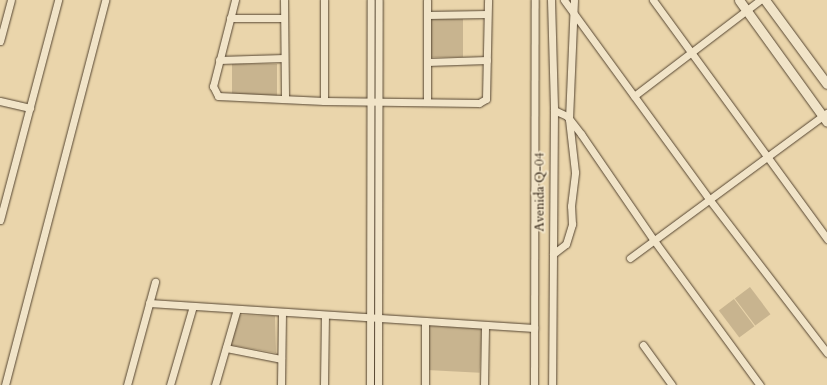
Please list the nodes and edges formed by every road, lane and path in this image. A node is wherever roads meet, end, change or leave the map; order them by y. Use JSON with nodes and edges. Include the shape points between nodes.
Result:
{"nodes":[{"id":1,"x":11,"y":0,"type":"edge"},
{"id":2,"x":58,"y":0,"type":"edge"},
{"id":3,"x":105,"y":0,"type":"edge"},
{"id":4,"x":235,"y":0,"type":"edge"},
{"id":5,"x":284,"y":0,"type":"edge"},
{"id":6,"x":324,"y":0,"type":"edge"},
{"id":7,"x":370,"y":0,"type":"edge"},
{"id":8,"x":379,"y":0,"type":"edge"},
{"id":9,"x":427,"y":0,"type":"edge"},
{"id":10,"x":488,"y":0,"type":"edge"},
{"id":11,"x":535,"y":0,"type":"edge"},
{"id":12,"x":551,"y":0,"type":"edge"},
{"id":13,"x":564,"y":0,"type":"edge"},
{"id":14,"x":574,"y":0,"type":"edge"},
{"id":15,"x":653,"y":0,"type":"edge"},
{"id":16,"x":739,"y":0,"type":"edge"},
{"id":17,"x":760,"y":0,"type":"edge"},
{"id":18,"x":765,"y":0,"type":"edge"},
{"id":19,"x":746,"y":11,"type":"junction"},
{"id":20,"x":487,"y":14,"type":"junction"},
{"id":21,"x":427,"y":15,"type":"junction"},
{"id":22,"x":575,"y":15,"type":"junction"},
{"id":23,"x":230,"y":18,"type":"junction"},
{"id":24,"x":284,"y":18,"type":"junction"},
{"id":25,"x":0,"y":41,"type":"edge"},
{"id":26,"x":691,"y":52,"type":"junction"},
{"id":27,"x":284,"y":58,"type":"junction"},
{"id":28,"x":219,"y":60,"type":"junction"},
{"id":29,"x":487,"y":60,"type":"junction"},
{"id":30,"x":427,"y":62,"type":"junction"},
{"id":31,"x":827,"y":84,"type":"edge"},
{"id":32,"x":634,"y":96,"type":"junction"},
{"id":33,"x":285,"y":99,"type":"junction"},
{"id":34,"x":0,"y":101,"type":"edge"},
{"id":35,"x":324,"y":102,"type":"junction"},
{"id":36,"x":369,"y":102,"type":"junction"},
{"id":37,"x":379,"y":102,"type":"junction"},
{"id":38,"x":426,"y":102,"type":"junction"},
{"id":39,"x":30,"y":108,"type":"junction"},
{"id":40,"x":554,"y":110,"type":"junction"},
{"id":41,"x":826,"y":117,"type":"edge"},
{"id":42,"x":569,"y":119,"type":"junction"},
{"id":43,"x":367,"y":146,"type":"junction"},
{"id":44,"x":379,"y":146,"type":"junction"},
{"id":45,"x":767,"y":157,"type":"junction"},
{"id":46,"x":709,"y":199,"type":"junction"},
{"id":47,"x":0,"y":220,"type":"edge"},
{"id":48,"x":653,"y":239,"type":"junction"},
{"id":49,"x":827,"y":239,"type":"edge"},
{"id":50,"x":552,"y":254,"type":"junction"},
{"id":51,"x":630,"y":258,"type":"dead end"},
{"id":52,"x":367,"y":277,"type":"junction"},
{"id":53,"x":378,"y":277,"type":"junction"},
{"id":54,"x":155,"y":282,"type":"dead end"},
{"id":55,"x":149,"y":303,"type":"junction"},
{"id":56,"x":193,"y":306,"type":"junction"},
{"id":57,"x":237,"y":309,"type":"junction"},
{"id":58,"x":282,"y":312,"type":"junction"},
{"id":59,"x":325,"y":315,"type":"junction"},
{"id":60,"x":369,"y":318,"type":"junction"},
{"id":61,"x":379,"y":318,"type":"junction"},
{"id":62,"x":425,"y":321,"type":"junction"},
{"id":63,"x":485,"y":325,"type":"junction"},
{"id":64,"x":534,"y":328,"type":"junction"},
{"id":65,"x":643,"y":345,"type":"dead end"},
{"id":66,"x":226,"y":348,"type":"junction"},
{"id":67,"x":827,"y":353,"type":"edge"},
{"id":68,"x":281,"y":359,"type":"junction"},
{"id":69,"x":7,"y":376,"type":"junction"},
{"id":70,"x":4,"y":385,"type":"edge"},
{"id":71,"x":11,"y":385,"type":"edge"},
{"id":72,"x":127,"y":385,"type":"edge"},
{"id":73,"x":170,"y":385,"type":"edge"},
{"id":74,"x":215,"y":385,"type":"edge"},
{"id":75,"x":281,"y":385,"type":"edge"},
{"id":76,"x":324,"y":385,"type":"edge"},
{"id":77,"x":370,"y":385,"type":"edge"},
{"id":78,"x":378,"y":385,"type":"edge"},
{"id":79,"x":425,"y":385,"type":"edge"},
{"id":80,"x":484,"y":385,"type":"edge"},
{"id":81,"x":534,"y":385,"type":"edge"},
{"id":82,"x":552,"y":385,"type":"edge"},
{"id":83,"x":672,"y":385,"type":"edge"},
{"id":84,"x":760,"y":385,"type":"edge"}],
"edges":[{"from":1,"to":25,"type":"street"},
{"from":2,"to":39,"type":"street"},
{"from":3,"to":69,"type":"street"},
{"from":4,"to":23,"type":"street"},
{"from":5,"to":24,"type":"street"},
{"from":6,"to":35,"type":"street"},
{"from":7,"to":36,"type":"street"},
{"from":8,"to":37,"type":"street"},
{"from":9,"to":21,"type":"street"},
{"from":10,"to":20,"type":"street"},
{"from":11,"to":64,"type":"street"},
{"from":12,"to":40,"type":"street","name":"Avenida Q-04"},
{"from":13,"to":22,"type":"street"},
{"from":14,"to":22,"type":"street"},
{"from":15,"to":26,"type":"street"},
{"from":16,"to":19,"type":"street"},
{"from":17,"to":19,"type":"street"},
{"from":18,"to":31,"type":"street"},
{"from":19,"to":26,"type":"street"},
{"from":19,"to":41,"type":"street"},
{"from":20,"to":21,"type":"street"},
{"from":20,"to":29,"type":"street"},
{"from":21,"to":30,"type":"street"},
{"from":22,"to":32,"type":"street"},
{"from":22,"to":42,"type":"street","via":[[570,66]]},
{"from":23,"to":24,"type":"street"},
{"from":23,"to":28,"type":"street"},
{"from":24,"to":27,"type":"street"},
{"from":26,"to":32,"type":"street"},
{"from":26,"to":45,"type":"street"},
{"from":27,"to":28,"type":"street"},
{"from":27,"to":33,"type":"street"},
{"from":28,"to":33,"type":"street","via":[[212,86],[218,96]]},
{"from":29,"to":30,"type":"street"},
{"from":29,"to":38,"type":"street","via":[[485,101]]},
{"from":30,"to":38,"type":"street"},
{"from":32,"to":46,"type":"street"},
{"from":33,"to":35,"type":"street"},
{"from":34,"to":39,"type":"street"},
{"from":35,"to":36,"type":"street"},
{"from":36,"to":37,"type":"street"},
{"from":36,"to":43,"type":"street"},
{"from":37,"to":38,"type":"street"},
{"from":37,"to":44,"type":"street"},
{"from":39,"to":47,"type":"street"},
{"from":40,"to":42,"type":"street"},
{"from":40,"to":50,"type":"street","name":"Avenida Q-04"},
{"from":41,"to":45,"type":"street"},
{"from":42,"to":48,"type":"street"},
{"from":42,"to":50,"type":"street","via":[[575,172],[571,206],[572,224],[566,244]]},
{"from":43,"to":44,"type":"street"},
{"from":43,"to":52,"type":"street"},
{"from":44,"to":53,"type":"street"},
{"from":45,"to":46,"type":"street"},
{"from":45,"to":49,"type":"street"},
{"from":46,"to":48,"type":"street"},
{"from":46,"to":67,"type":"street"},
{"from":48,"to":51,"type":"street"},
{"from":48,"to":84,"type":"street"},
{"from":50,"to":82,"type":"street","name":"Avenida Q-04"},
{"from":52,"to":53,"type":"street"},
{"from":52,"to":60,"type":"street"},
{"from":53,"to":61,"type":"street"},
{"from":54,"to":55,"type":"street"},
{"from":55,"to":56,"type":"street"},
{"from":55,"to":72,"type":"street"},
{"from":56,"to":57,"type":"street"},
{"from":56,"to":73,"type":"street"},
{"from":57,"to":58,"type":"street"},
{"from":57,"to":66,"type":"street"},
{"from":58,"to":59,"type":"street"},
{"from":58,"to":68,"type":"street"},
{"from":59,"to":60,"type":"street"},
{"from":59,"to":76,"type":"street"},
{"from":60,"to":61,"type":"street"},
{"from":60,"to":77,"type":"street"},
{"from":61,"to":62,"type":"street"},
{"from":61,"to":78,"type":"street"},
{"from":62,"to":63,"type":"street"},
{"from":62,"to":79,"type":"street"},
{"from":63,"to":64,"type":"street"},
{"from":63,"to":80,"type":"street"},
{"from":64,"to":81,"type":"street"},
{"from":65,"to":83,"type":"street"},
{"from":66,"to":68,"type":"street"},
{"from":66,"to":74,"type":"street"},
{"from":68,"to":75,"type":"street"},
{"from":69,"to":70,"type":"street"},
{"from":69,"to":71,"type":"street"}]}
